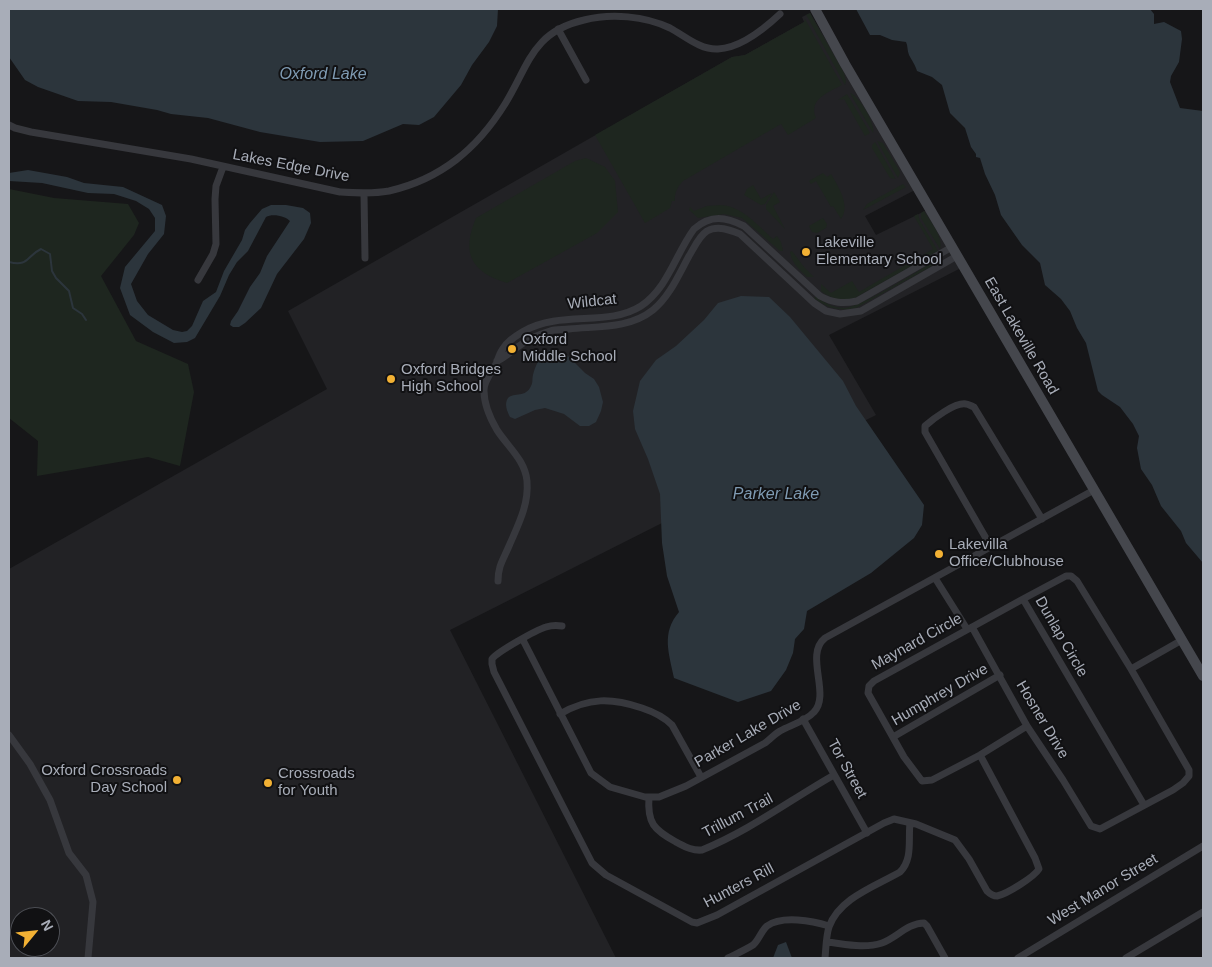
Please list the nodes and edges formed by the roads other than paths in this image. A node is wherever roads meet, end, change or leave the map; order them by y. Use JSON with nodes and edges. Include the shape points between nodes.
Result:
{"nodes":[{"id":1,"x":815,"y":9,"type":"edge"},
{"id":2,"x":780,"y":14,"type":"dead end"},
{"id":3,"x":558,"y":29,"type":"junction"},
{"id":4,"x":586,"y":80,"type":"dead end"},
{"id":5,"x":9,"y":125,"type":"edge"},
{"id":6,"x":223,"y":167,"type":"junction"},
{"id":7,"x":364,"y":194,"type":"junction"},
{"id":8,"x":694,"y":228,"type":"junction"},
{"id":9,"x":703,"y":236,"type":"junction"},
{"id":10,"x":954,"y":252,"type":"junction"},
{"id":11,"x":365,"y":258,"type":"dead end"},
{"id":12,"x":198,"y":280,"type":"dead end"},
{"id":13,"x":811,"y":289,"type":"junction"},
{"id":14,"x":806,"y":296,"type":"junction"},
{"id":15,"x":498,"y":361,"type":"junction"},
{"id":16,"x":1094,"y":490,"type":"junction"},
{"id":17,"x":1042,"y":519,"type":"junction"},
{"id":18,"x":991,"y":547,"type":"junction"},
{"id":19,"x":935,"y":578,"type":"junction"},
{"id":20,"x":498,"y":581,"type":"dead end"},
{"id":21,"x":1022,"y":599,"type":"junction"},
{"id":22,"x":562,"y":626,"type":"dead end"},
{"id":23,"x":969,"y":628,"type":"junction"},
{"id":24,"x":523,"y":640,"type":"junction"},
{"id":25,"x":1182,"y":640,"type":"junction"},
{"id":26,"x":1131,"y":669,"type":"junction"},
{"id":27,"x":1000,"y":675,"type":"junction"},
{"id":28,"x":1203,"y":676,"type":"edge"},
{"id":29,"x":560,"y":714,"type":"junction"},
{"id":30,"x":803,"y":719,"type":"junction"},
{"id":31,"x":1027,"y":726,"type":"junction"},
{"id":32,"x":9,"y":735,"type":"edge"},
{"id":33,"x":893,"y":738,"type":"junction"},
{"id":34,"x":980,"y":755,"type":"junction"},
{"id":35,"x":834,"y":775,"type":"junction"},
{"id":36,"x":701,"y":777,"type":"junction"},
{"id":37,"x":649,"y":797,"type":"junction"},
{"id":38,"x":1144,"y":805,"type":"junction"},
{"id":39,"x":910,"y":823,"type":"junction"},
{"id":40,"x":1091,"y":826,"type":"joint"},
{"id":41,"x":866,"y":833,"type":"junction"},
{"id":42,"x":1203,"y":846,"type":"edge"},
{"id":43,"x":1203,"y":912,"type":"edge"},
{"id":44,"x":829,"y":926,"type":"junction"},
{"id":45,"x":827,"y":942,"type":"junction"},
{"id":46,"x":88,"y":958,"type":"edge"},
{"id":47,"x":728,"y":958,"type":"edge"},
{"id":48,"x":825,"y":958,"type":"edge"},
{"id":49,"x":945,"y":958,"type":"edge"},
{"id":50,"x":1018,"y":958,"type":"edge"},
{"id":51,"x":1126,"y":958,"type":"edge"}],
"edges":[{"from":1,"to":10,"type":"main road","name":"East Lakeville Road"},
{"from":2,"to":3,"type":"street","name":"Lakes Edge Drive","via":[[750,37],[719,49],[702,46],[668,27],[633,18],[608,16],[587,19]]},
{"from":3,"to":4,"type":"street"},
{"from":3,"to":7,"type":"street","name":"Lakes Edge Drive","via":[[534,50],[504,105],[473,147],[445,168],[411,184]]},
{"from":5,"to":6,"type":"street","name":"Lakes Edge Drive","via":[[31,132]]},
{"from":6,"to":7,"type":"street","name":"Lakes Edge Drive","via":[[340,192]]},
{"from":6,"to":12,"type":"street","via":[[216,186],[216,244]]},
{"from":7,"to":11,"type":"street"},
{"from":8,"to":9,"type":"street"},
{"from":8,"to":13,"type":"street","via":[[717,218],[730,219],[744,226]]},
{"from":8,"to":15,"type":"street","name":"Wildcat","via":[[660,287],[642,305],[608,316],[549,320],[513,337],[501,351]]},
{"from":9,"to":14,"type":"street","via":[[707,231],[718,228],[740,234]]},
{"from":9,"to":15,"type":"street","name":"Wildcat","via":[[668,293],[648,314],[635,321],[609,327],[552,331],[534,337]]},
{"from":10,"to":13,"type":"street","via":[[857,301],[840,304]]},
{"from":10,"to":14,"type":"street","via":[[861,311],[840,314],[826,311]]},
{"from":10,"to":16,"type":"main road","name":"East Lakeville Road"},
{"from":13,"to":14,"type":"street"},
{"from":15,"to":20,"type":"street","name":"Wildcat","via":[[483,389],[487,410],[497,430],[520,460],[527,481],[522,516],[498,569]]},
{"from":16,"to":17,"type":"street","name":"Parker Lake Drive"},
{"from":16,"to":25,"type":"main road","name":"East Lakeville Road"},
{"from":17,"to":18,"type":"street","name":"Parker Lake Drive"},
{"from":17,"to":18,"type":"street","via":[[974,407],[954,406],[925,426],[924,432]]},
{"from":18,"to":19,"type":"street","name":"Parker Lake Drive"},
{"from":19,"to":23,"type":"street","name":"Hosner Drive"},
{"from":19,"to":30,"type":"street","name":"Parker Lake Drive","via":[[821,642],[817,659],[819,703],[814,712]]},
{"from":21,"to":23,"type":"street","name":"Maynard Circle"},
{"from":21,"to":26,"type":"street","name":"Dunlap Circle","via":[[1071,576],[1085,592]]},
{"from":21,"to":38,"type":"street","name":"Dunlap Circle"},
{"from":22,"to":24,"type":"street","name":"Hunters Rill","via":[[544,628]]},
{"from":23,"to":27,"type":"street","name":"Hosner Drive"},
{"from":23,"to":33,"type":"street","name":"Maynard Circle","via":[[869,686],[868,693]]},
{"from":24,"to":29,"type":"street","name":"Parker Lake Drive"},
{"from":24,"to":41,"type":"street","name":"Hunters Rill","via":[[494,656],[492,664],[589,858],[606,875],[698,923]]},
{"from":25,"to":26,"type":"street"},
{"from":25,"to":28,"type":"main road","name":"East Lakeville Road"},
{"from":26,"to":38,"type":"street","name":"Dunlap Circle","via":[[1189,770],[1184,784]]},
{"from":27,"to":31,"type":"street","name":"Hosner Drive"},
{"from":27,"to":33,"type":"street","name":"Humphrey Drive"},
{"from":29,"to":36,"type":"street","via":[[591,701],[620,701],[654,712],[672,725]]},
{"from":29,"to":37,"type":"street","name":"Parker Lake Drive","via":[[591,773],[610,787]]},
{"from":30,"to":35,"type":"street","name":"Tor Street"},
{"from":30,"to":36,"type":"street","name":"Parker Lake Drive"},
{"from":31,"to":34,"type":"street","name":"Maynard Circle"},
{"from":31,"to":40,"type":"street","name":"Hosner Drive"},
{"from":32,"to":46,"type":"street","via":[[50,800],[69,852],[86,875],[93,902]]},
{"from":33,"to":34,"type":"street","name":"Maynard Circle","via":[[922,781],[932,780]]},
{"from":34,"to":39,"type":"street","name":"Hunters Rill","via":[[1035,858],[1039,869],[1030,879],[1002,894],[990,894],[955,840]]},
{"from":35,"to":37,"type":"street","name":"Trillum Trail","via":[[790,803],[696,851],[657,830],[648,810]]},
{"from":35,"to":41,"type":"street","name":"Tor Street"},
{"from":36,"to":37,"type":"street","name":"Parker Lake Drive","via":[[670,793]]},
{"from":38,"to":40,"type":"street","name":"Dunlap Circle","via":[[1100,829]]},
{"from":39,"to":41,"type":"street","name":"Hunters Rill","via":[[894,819]]},
{"from":39,"to":44,"type":"street","via":[[909,857],[904,868],[850,900]]},
{"from":42,"to":50,"type":"street","name":"West Manor Street"},
{"from":43,"to":51,"type":"street"},
{"from":44,"to":45,"type":"street"},
{"from":44,"to":47,"type":"street","via":[[805,920],[774,923],[752,945]]},
{"from":45,"to":48,"type":"street"},
{"from":45,"to":49,"type":"street","via":[[875,945],[924,923]]}]}
